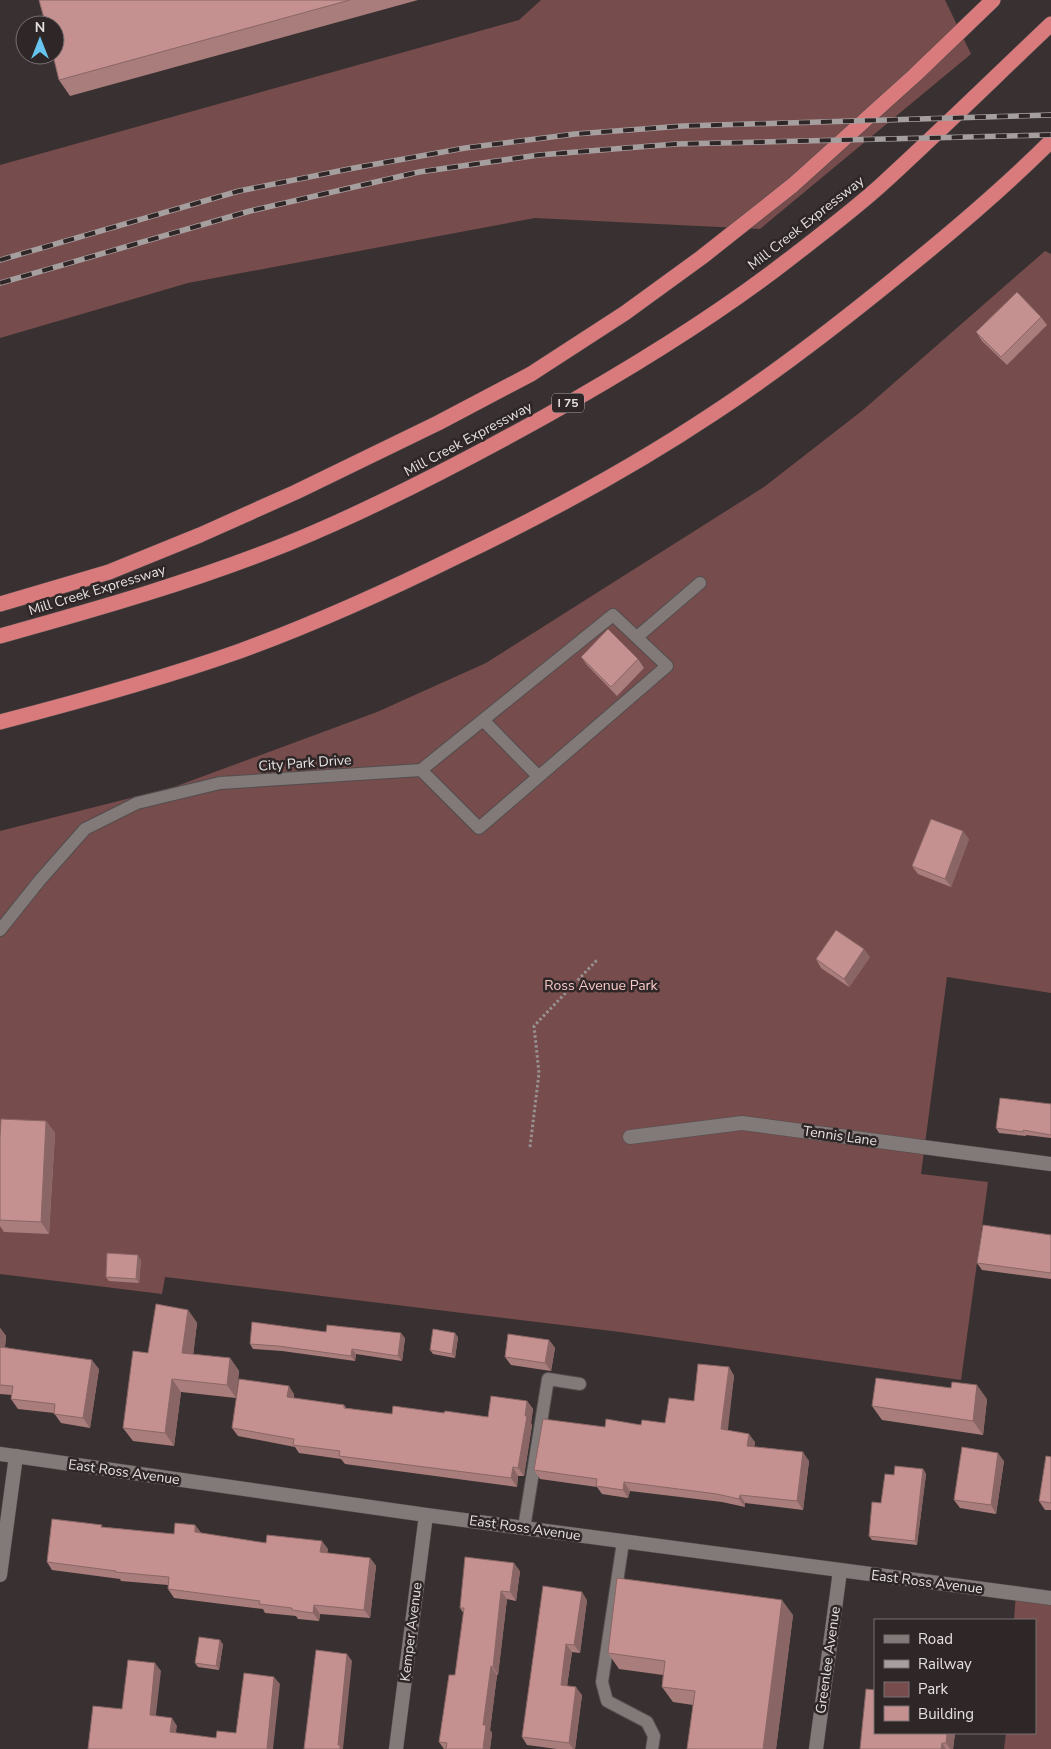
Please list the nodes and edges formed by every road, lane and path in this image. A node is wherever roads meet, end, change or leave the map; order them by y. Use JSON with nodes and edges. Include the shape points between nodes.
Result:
{"nodes":[{"id":1,"x":993,"y":0,"type":"edge"},
{"id":2,"x":1051,"y":24,"type":"edge"},
{"id":3,"x":1048,"y":146,"type":"edge"},
{"id":4,"x":700,"y":583,"type":"dead end"},
{"id":5,"x":0,"y":604,"type":"edge"},
{"id":6,"x":0,"y":636,"type":"edge"},
{"id":7,"x":637,"y":638,"type":"junction"},
{"id":8,"x":483,"y":720,"type":"junction"},
{"id":9,"x":0,"y":722,"type":"edge"},
{"id":10,"x":421,"y":770,"type":"junction"},
{"id":11,"x":538,"y":776,"type":"junction"},
{"id":12,"x":0,"y":930,"type":"edge"},
{"id":13,"x":597,"y":960,"type":"dead end"},
{"id":14,"x":630,"y":1137,"type":"dead end"},
{"id":15,"x":530,"y":1147,"type":"dead end"},
{"id":16,"x":1051,"y":1164,"type":"edge"},
{"id":17,"x":580,"y":1384,"type":"dead end"},
{"id":18,"x":0,"y":1454,"type":"edge"},
{"id":19,"x":16,"y":1456,"type":"junction"},
{"id":20,"x":426,"y":1515,"type":"junction"},
{"id":21,"x":524,"y":1528,"type":"junction"},
{"id":22,"x":623,"y":1542,"type":"junction"},
{"id":23,"x":840,"y":1571,"type":"junction"},
{"id":24,"x":0,"y":1575,"type":"edge"},
{"id":25,"x":1051,"y":1598,"type":"edge"},
{"id":26,"x":396,"y":1749,"type":"edge"},
{"id":27,"x":652,"y":1749,"type":"edge"},
{"id":28,"x":816,"y":1749,"type":"edge"}],
"edges":[{"from":1,"to":5,"type":"highway","via":[[793,185],[633,307],[531,374],[429,428],[200,535],[109,572]]},
{"from":2,"to":6,"type":"highway","name":"Mill Creek Expressway","number":"I 75","via":[[878,188],[787,261],[711,316],[593,389],[477,455],[379,504],[288,543],[173,585]]},
{"from":3,"to":9,"type":"highway","via":[[964,222],[786,362],[714,414],[533,520],[418,576],[240,651],[125,689]]},
{"from":4,"to":7,"type":"lane"},
{"from":7,"to":8,"type":"lane","via":[[613,615]]},
{"from":7,"to":11,"type":"lane","via":[[667,666]]},
{"from":8,"to":10,"type":"lane"},
{"from":8,"to":11,"type":"lane"},
{"from":10,"to":11,"type":"lane","via":[[479,828]]},
{"from":10,"to":12,"type":"lane","name":"City Park Drive","via":[[220,784],[137,803],[85,829]]},
{"from":13,"to":15,"type":"path","via":[[534,1026],[539,1073]]},
{"from":14,"to":16,"type":"street","name":"Tennis Lane","via":[[742,1123]]},
{"from":17,"to":21,"type":"lane","via":[[548,1379]]},
{"from":18,"to":19,"type":"street","name":"East Ross Avenue"},
{"from":19,"to":20,"type":"street","name":"East Ross Avenue"},
{"from":19,"to":24,"type":"street"},
{"from":20,"to":21,"type":"street","name":"East Ross Avenue"},
{"from":20,"to":26,"type":"street","name":"Kemper Avenue"},
{"from":21,"to":22,"type":"street","name":"East Ross Avenue"},
{"from":22,"to":23,"type":"street","name":"East Ross Avenue"},
{"from":22,"to":27,"type":"lane","via":[[602,1682],[607,1701],[647,1722],[654,1736]]},
{"from":23,"to":25,"type":"street","name":"East Ross Avenue"},
{"from":23,"to":28,"type":"street","name":"Greenlee Avenue"}]}
